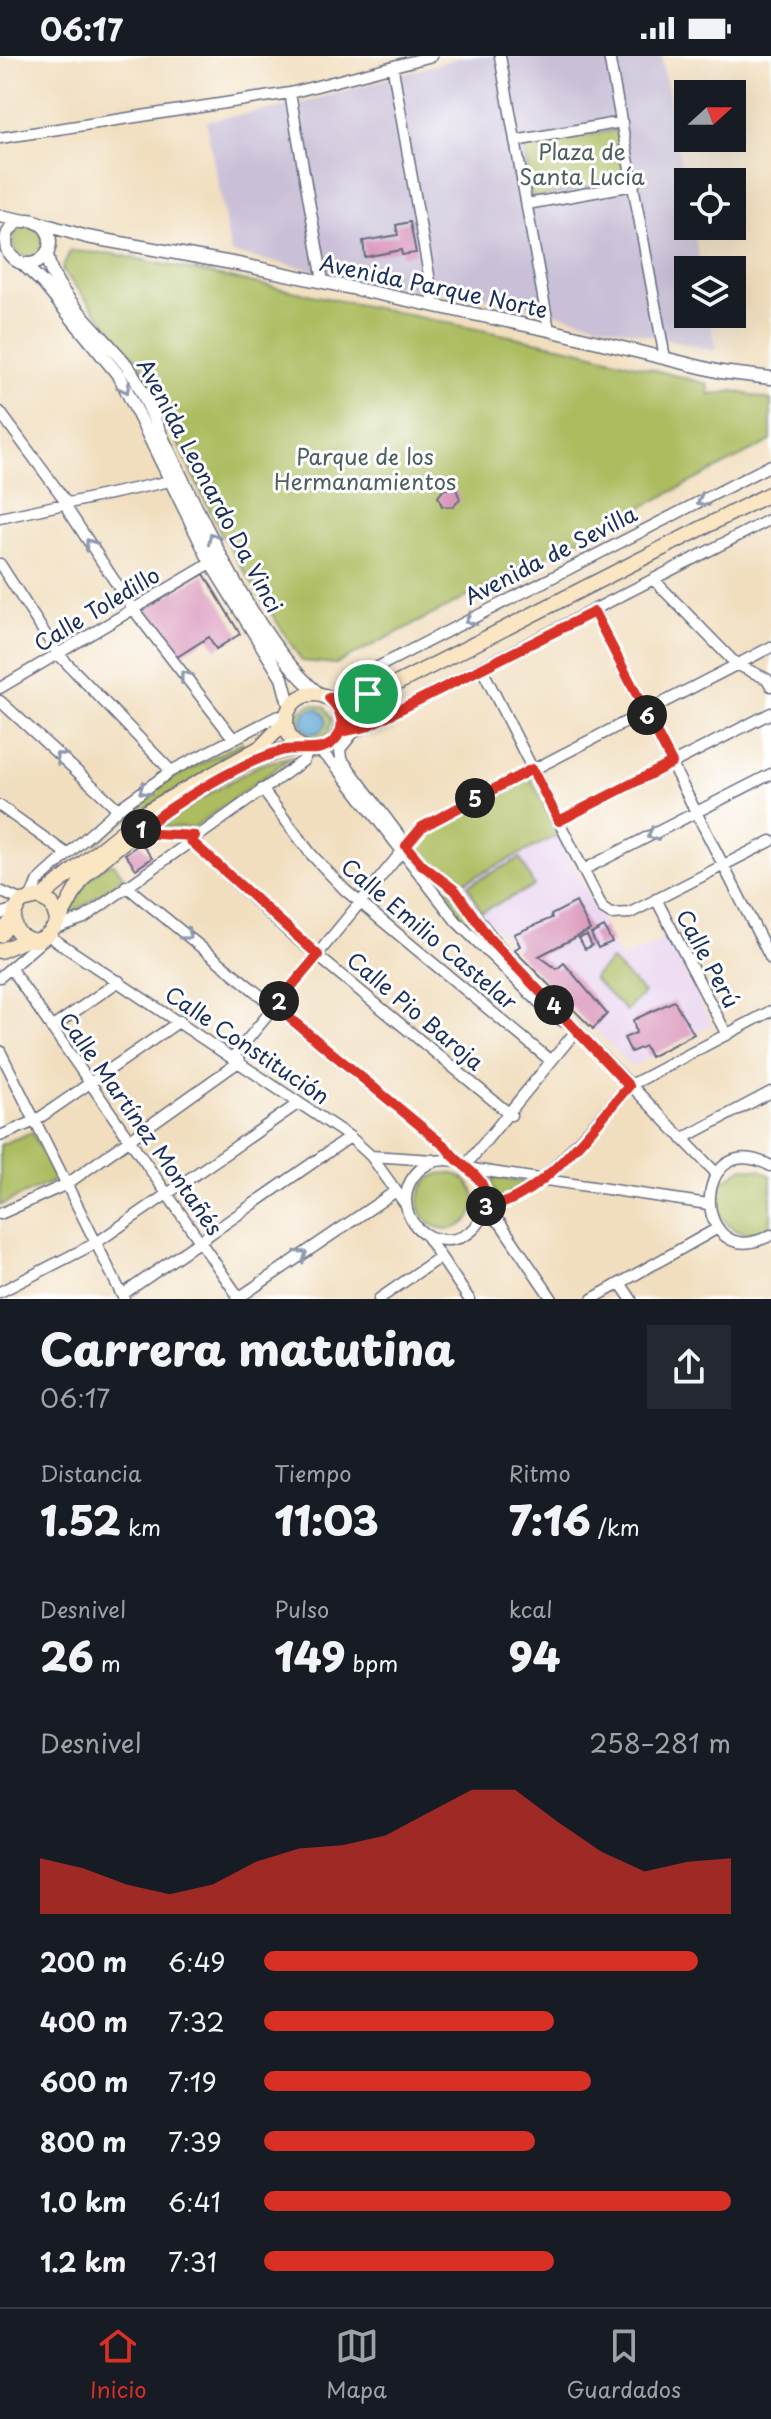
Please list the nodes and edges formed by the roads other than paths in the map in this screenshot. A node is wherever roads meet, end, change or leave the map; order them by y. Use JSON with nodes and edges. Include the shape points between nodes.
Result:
{"nodes":[{"id":1,"x":432,"y":56,"type":"edge"},
{"id":2,"x":500,"y":56,"type":"edge"},
{"id":3,"x":609,"y":56,"type":"edge"},
{"id":4,"x":393,"y":69,"type":"junction"},
{"id":5,"x":290,"y":93,"type":"junction"},
{"id":6,"x":622,"y":122,"type":"junction"},
{"id":7,"x":0,"y":138,"type":"edge"},
{"id":8,"x":515,"y":141,"type":"junction"},
{"id":9,"x":634,"y":185,"type":"junction"},
{"id":10,"x":527,"y":204,"type":"junction"},
{"id":11,"x":0,"y":216,"type":"edge"},
{"id":12,"x":30,"y":221,"type":"junction"},
{"id":13,"x":87,"y":237,"type":"junction"},
{"id":14,"x":4,"y":247,"type":"edge"},
{"id":15,"x":47,"y":251,"type":"junction"},
{"id":16,"x":22,"y":263,"type":"junction"},
{"id":17,"x":323,"y":281,"type":"junction"},
{"id":18,"x":434,"y":304,"type":"junction"},
{"id":19,"x":549,"y":330,"type":"junction"},
{"id":20,"x":665,"y":358,"type":"junction"},
{"id":21,"x":771,"y":378,"type":"edge"},
{"id":22,"x":0,"y":412,"type":"edge"},
{"id":23,"x":771,"y":465,"type":"edge"},
{"id":24,"x":170,"y":481,"type":"junction"},
{"id":25,"x":771,"y":493,"type":"edge"},
{"id":26,"x":67,"y":503,"type":"junction"},
{"id":27,"x":0,"y":518,"type":"edge"},
{"id":28,"x":771,"y":519,"type":"edge"},
{"id":29,"x":211,"y":563,"type":"junction"},
{"id":30,"x":0,"y":564,"type":"edge"},
{"id":31,"x":654,"y":580,"type":"junction"},
{"id":32,"x":133,"y":609,"type":"junction"},
{"id":33,"x":594,"y":612,"type":"junction"},
{"id":34,"x":768,"y":650,"type":"edge"},
{"id":35,"x":58,"y":654,"type":"junction"},
{"id":36,"x":736,"y":664,"type":"junction"},
{"id":37,"x":482,"y":669,"type":"junction"},
{"id":38,"x":770,"y":682,"type":"edge"},
{"id":39,"x":390,"y":687,"type":"junction"},
{"id":40,"x":0,"y":688,"type":"edge"},
{"id":41,"x":368,"y":694,"type":"junction"},
{"id":42,"x":324,"y":696,"type":"junction"},
{"id":43,"x":0,"y":701,"type":"edge"},
{"id":44,"x":645,"y":710,"type":"junction"},
{"id":45,"x":771,"y":713,"type":"edge"},
{"id":46,"x":288,"y":715,"type":"junction"},
{"id":47,"x":365,"y":727,"type":"junction"},
{"id":48,"x":340,"y":732,"type":"junction"},
{"id":49,"x":233,"y":738,"type":"junction"},
{"id":50,"x":312,"y":753,"type":"junction"},
{"id":51,"x":340,"y":754,"type":"junction"},
{"id":52,"x":672,"y":763,"type":"junction"},
{"id":53,"x":532,"y":769,"type":"junction"},
{"id":54,"x":171,"y":771,"type":"junction"},
{"id":55,"x":771,"y":774,"type":"edge"},
{"id":56,"x":262,"y":789,"type":"junction"},
{"id":57,"x":0,"y":806,"type":"edge"},
{"id":58,"x":118,"y":809,"type":"junction"},
{"id":59,"x":696,"y":812,"type":"junction"},
{"id":60,"x":559,"y":821,"type":"junction"},
{"id":61,"x":137,"y":833,"type":"junction"},
{"id":62,"x":192,"y":838,"type":"junction"},
{"id":63,"x":771,"y":841,"type":"edge"},
{"id":64,"x":404,"y":850,"type":"junction"},
{"id":65,"x":67,"y":854,"type":"junction"},
{"id":66,"x":723,"y":865,"type":"junction"},
{"id":67,"x":583,"y":870,"type":"junction"},
{"id":68,"x":126,"y":886,"type":"junction"},
{"id":69,"x":0,"y":891,"type":"edge"},
{"id":70,"x":656,"y":899,"type":"junction"},
{"id":71,"x":360,"y":903,"type":"junction"},
{"id":72,"x":20,"y":906,"type":"edge"},
{"id":73,"x":771,"y":928,"type":"edge"},
{"id":74,"x":52,"y":931,"type":"junction"},
{"id":75,"x":758,"y":934,"type":"junction"},
{"id":76,"x":0,"y":935,"type":"edge"},
{"id":77,"x":28,"y":939,"type":"junction"},
{"id":78,"x":0,"y":951,"type":"edge"},
{"id":79,"x":318,"y":955,"type":"junction"},
{"id":80,"x":771,"y":959,"type":"edge"},
{"id":81,"x":11,"y":969,"type":"junction"},
{"id":82,"x":0,"y":977,"type":"edge"},
{"id":83,"x":119,"y":981,"type":"junction"},
{"id":84,"x":275,"y":1006,"type":"junction"},
{"id":85,"x":771,"y":1011,"type":"edge"},
{"id":86,"x":180,"y":1021,"type":"junction"},
{"id":87,"x":51,"y":1028,"type":"junction"},
{"id":88,"x":573,"y":1028,"type":"junction"},
{"id":89,"x":727,"y":1035,"type":"junction"},
{"id":90,"x":0,"y":1051,"type":"edge"},
{"id":91,"x":237,"y":1058,"type":"junction"},
{"id":92,"x":551,"y":1061,"type":"junction"},
{"id":93,"x":89,"y":1084,"type":"junction"},
{"id":94,"x":629,"y":1086,"type":"junction"},
{"id":95,"x":771,"y":1092,"type":"edge"},
{"id":96,"x":299,"y":1103,"type":"junction"},
{"id":97,"x":511,"y":1115,"type":"junction"},
{"id":98,"x":35,"y":1121,"type":"junction"},
{"id":99,"x":0,"y":1136,"type":"edge"},
{"id":100,"x":350,"y":1137,"type":"junction"},
{"id":101,"x":682,"y":1139,"type":"junction"},
{"id":102,"x":128,"y":1140,"type":"junction"},
{"id":103,"x":371,"y":1156,"type":"junction"},
{"id":104,"x":440,"y":1160,"type":"junction"},
{"id":105,"x":455,"y":1161,"type":"junction"},
{"id":106,"x":771,"y":1166,"type":"edge"},
{"id":107,"x":469,"y":1167,"type":"junction"},
{"id":108,"x":717,"y":1174,"type":"junction"},
{"id":109,"x":544,"y":1179,"type":"junction"},
{"id":110,"x":67,"y":1184,"type":"junction"},
{"id":111,"x":396,"y":1191,"type":"junction"},
{"id":112,"x":167,"y":1194,"type":"junction"},
{"id":113,"x":708,"y":1204,"type":"junction"},
{"id":114,"x":406,"y":1205,"type":"junction"},
{"id":115,"x":485,"y":1209,"type":"junction"},
{"id":116,"x":0,"y":1214,"type":"edge"},
{"id":117,"x":718,"y":1228,"type":"junction"},
{"id":118,"x":426,"y":1235,"type":"junction"},
{"id":119,"x":770,"y":1238,"type":"edge"},
{"id":120,"x":200,"y":1242,"type":"junction"},
{"id":121,"x":96,"y":1243,"type":"junction"},
{"id":122,"x":440,"y":1257,"type":"junction"},
{"id":123,"x":620,"y":1283,"type":"junction"},
{"id":124,"x":0,"y":1292,"type":"edge"},
{"id":125,"x":123,"y":1297,"type":"edge"},
{"id":126,"x":239,"y":1299,"type":"edge"},
{"id":127,"x":379,"y":1299,"type":"edge"},
{"id":128,"x":469,"y":1299,"type":"edge"},
{"id":129,"x":552,"y":1299,"type":"edge"},
{"id":130,"x":592,"y":1299,"type":"edge"},
{"id":131,"x":631,"y":1299,"type":"edge"}],
"edges":[{"from":1,"to":4,"type":"street"},
{"from":2,"to":8,"type":"street"},
{"from":3,"to":6,"type":"street"},
{"from":4,"to":5,"type":"street"},
{"from":4,"to":18,"type":"street"},
{"from":5,"to":7,"type":"street"},
{"from":5,"to":17,"type":"street"},
{"from":6,"to":8,"type":"street"},
{"from":6,"to":9,"type":"street"},
{"from":8,"to":10,"type":"street"},
{"from":9,"to":10,"type":"street"},
{"from":9,"to":20,"type":"street"},
{"from":10,"to":19,"type":"street"},
{"from":11,"to":12,"type":"street"},
{"from":12,"to":13,"type":"street","name":"Avenida Parque Norte"},
{"from":12,"to":14,"type":"street","via":[[9,231]]},
{"from":12,"to":15,"type":"street","via":[[46,231]]},
{"from":13,"to":15,"type":"street","name":"Avenida Parque Norte","via":[[63,240]]},
{"from":13,"to":17,"type":"street","name":"Avenida Parque Norte"},
{"from":14,"to":16,"type":"street"},
{"from":15,"to":16,"type":"street","via":[[35,263]]},
{"from":42,"to":15,"type":"street","name":"Avenida Leonardo Da Vinci","one_way":true,"via":[[294,673],[275,645],[222,557],[131,371],[53,279]]},
{"from":16,"to":24,"type":"street","name":"Avenida Leonardo Da Vinci","one_way":true,"via":[[120,377]]},
{"from":17,"to":18,"type":"street","name":"Avenida Parque Norte"},
{"from":18,"to":19,"type":"street","name":"Avenida Parque Norte"},
{"from":19,"to":20,"type":"street","name":"Avenida Parque Norte"},
{"from":20,"to":21,"type":"street","name":"Avenida Parque Norte"},
{"from":22,"to":26,"type":"street"},
{"from":23,"to":41,"type":"street","name":"Avenida de Sevilla","one_way":true,"via":[[372,670]]},
{"from":24,"to":26,"type":"street"},
{"from":24,"to":29,"type":"street","name":"Avenida Leonardo Da Vinci"},
{"from":25,"to":39,"type":"main road","name":"Avenida de Sevilla"},
{"from":26,"to":27,"type":"street"},
{"from":32,"to":26,"type":"street","one_way":true},
{"from":28,"to":31,"type":"street"},
{"from":29,"to":32,"type":"street","name":"Calle Toledillo"},
{"from":29,"to":46,"type":"street","name":"Avenida Leonardo Da Vinci","via":[[282,678]]},
{"from":30,"to":35,"type":"street"},
{"from":31,"to":33,"type":"street"},
{"from":31,"to":36,"type":"street"},
{"from":32,"to":35,"type":"street","name":"Calle Toledillo"},
{"from":49,"to":32,"type":"street","one_way":true},
{"from":33,"to":37,"type":"street"},
{"from":33,"to":44,"type":"street"},
{"from":34,"to":36,"type":"street"},
{"from":34,"to":38,"type":"street","via":[[758,661]]},
{"from":35,"to":40,"type":"street","name":"Calle Toledillo"},
{"from":35,"to":54,"type":"street"},
{"from":36,"to":38,"type":"street"},
{"from":36,"to":44,"type":"street"},
{"from":37,"to":47,"type":"street"},
{"from":37,"to":53,"type":"street"},
{"from":39,"to":41,"type":"main road","name":"Avenida de Sevilla"},
{"from":39,"to":48,"type":"main road","name":"Avenida de Sevilla"},
{"from":41,"to":42,"type":"main road","name":"Avenida de Sevilla"},
{"from":42,"to":46,"type":"main road","via":[[302,697]]},
{"from":42,"to":48,"type":"main road","via":[[340,711]]},
{"from":58,"to":43,"type":"street","one_way":true},
{"from":44,"to":52,"type":"street"},
{"from":44,"to":53,"type":"street"},
{"from":45,"to":52,"type":"street"},
{"from":46,"to":49,"type":"street"},
{"from":46,"to":50,"type":"main road","via":[[292,738]]},
{"from":46,"to":72,"type":"main road","via":[[276,735],[258,749],[149,810]]},
{"from":47,"to":48,"type":"street"},
{"from":47,"to":51,"type":"street","via":[[345,740]]},
{"from":48,"to":50,"type":"main road"},
{"from":48,"to":51,"type":"street"},
{"from":49,"to":54,"type":"street"},
{"from":50,"to":56,"type":"street"},
{"from":50,"to":61,"type":"main road","via":[[265,757]]},
{"from":50,"to":64,"type":"street"},
{"from":51,"to":64,"type":"street"},
{"from":52,"to":59,"type":"street"},
{"from":52,"to":60,"type":"street"},
{"from":53,"to":60,"type":"street"},
{"from":53,"to":64,"type":"street","via":[[422,827]]},
{"from":54,"to":58,"type":"street","one_way":true},
{"from":55,"to":59,"type":"street"},
{"from":56,"to":62,"type":"street"},
{"from":56,"to":71,"type":"street","name":"Calle Emilio Castelar","via":[[311,854]]},
{"from":57,"to":65,"type":"street"},
{"from":58,"to":65,"type":"street"},
{"from":59,"to":66,"type":"street"},
{"from":59,"to":67,"type":"street","one_way":true},
{"from":60,"to":67,"type":"street"},
{"from":61,"to":62,"type":"street"},
{"from":61,"to":74,"type":"main road","via":[[80,881]]},
{"from":62,"to":68,"type":"street"},
{"from":62,"to":79,"type":"street","name":"Calle Pio Baroja"},
{"from":63,"to":66,"type":"street"},
{"from":64,"to":71,"type":"street"},
{"from":64,"to":88,"type":"street","via":[[456,891],[489,938]]},
{"from":64,"to":88,"type":"street","via":[[456,921],[552,1015]]},
{"from":65,"to":72,"type":"street"},
{"from":66,"to":70,"type":"street"},
{"from":66,"to":75,"type":"street"},
{"from":67,"to":70,"type":"street","via":[[603,909],[619,916]]},
{"from":68,"to":74,"type":"street","via":[[79,921]]},
{"from":68,"to":84,"type":"street","one_way":true},
{"from":69,"to":72,"type":"street"},
{"from":70,"to":89,"type":"street","name":"Calle Perú"},
{"from":71,"to":79,"type":"street"},
{"from":71,"to":92,"type":"street","name":"Calle Emilio Castelar"},
{"from":72,"to":74,"type":"main road","via":[[53,906]]},
{"from":72,"to":76,"type":"main road"},
{"from":72,"to":77,"type":"main road","via":[[17,931]]},
{"from":73,"to":75,"type":"street"},
{"from":74,"to":77,"type":"main road"},
{"from":74,"to":81,"type":"street"},
{"from":74,"to":83,"type":"street","name":"Calle Constitución"},
{"from":75,"to":80,"type":"street"},
{"from":77,"to":78,"type":"main road"},
{"from":79,"to":84,"type":"street"},
{"from":79,"to":97,"type":"street","name":"Calle Pio Baroja"},
{"from":81,"to":82,"type":"street"},
{"from":81,"to":87,"type":"street","name":"Calle Martínez Montañés"},
{"from":83,"to":86,"type":"street","name":"Calle Constitución"},
{"from":83,"to":87,"type":"street"},
{"from":84,"to":91,"type":"street"},
{"from":84,"to":105,"type":"street","via":[[446,1147]]},
{"from":85,"to":89,"type":"street"},
{"from":86,"to":91,"type":"street","name":"Calle Constitución"},
{"from":86,"to":93,"type":"street"},
{"from":87,"to":93,"type":"street","name":"Calle Martínez Montañés"},
{"from":88,"to":92,"type":"street"},
{"from":88,"to":94,"type":"street"},
{"from":89,"to":94,"type":"street"},
{"from":90,"to":98,"type":"street"},
{"from":91,"to":96,"type":"street","name":"Calle Constitución"},
{"from":91,"to":102,"type":"street"},
{"from":92,"to":97,"type":"street"},
{"from":93,"to":98,"type":"street"},
{"from":93,"to":102,"type":"street","name":"Calle Martínez Montañés"},
{"from":94,"to":101,"type":"street"},
{"from":94,"to":109,"type":"street"},
{"from":95,"to":101,"type":"street"},
{"from":96,"to":100,"type":"street","name":"Calle Constitución"},
{"from":96,"to":112,"type":"street"},
{"from":97,"to":107,"type":"street"},
{"from":98,"to":99,"type":"street"},
{"from":98,"to":110,"type":"street"},
{"from":100,"to":103,"type":"street","name":"Calle Constitución"},
{"from":100,"to":120,"type":"street"},
{"from":101,"to":108,"type":"street"},
{"from":102,"to":110,"type":"street"},
{"from":102,"to":112,"type":"street","name":"Calle Martínez Montañés"},
{"from":103,"to":104,"type":"street"},
{"from":103,"to":111,"type":"street","name":"Calle Constitución"},
{"from":104,"to":105,"type":"street"},
{"from":104,"to":114,"type":"street","via":[[414,1176]]},
{"from":105,"to":107,"type":"street"},
{"from":106,"to":108,"type":"street","via":[[739,1160]]},
{"from":107,"to":109,"type":"street"},
{"from":107,"to":115,"type":"street","via":[[484,1186]]},
{"from":108,"to":113,"type":"street"},
{"from":109,"to":113,"type":"street"},
{"from":109,"to":115,"type":"street","via":[[500,1206]]},
{"from":110,"to":116,"type":"street"},
{"from":110,"to":121,"type":"street"},
{"from":111,"to":114,"type":"street","name":"Calle Constitución"},
{"from":126,"to":111,"type":"street","one_way":true},
{"from":112,"to":120,"type":"street","name":"Calle Martínez Montañés"},
{"from":112,"to":121,"type":"street"},
{"from":113,"to":117,"type":"street"},
{"from":114,"to":118,"type":"street"},
{"from":115,"to":118,"type":"street","via":[[476,1228],[464,1236],[445,1241]]},
{"from":115,"to":129,"type":"street"},
{"from":117,"to":119,"type":"street","via":[[742,1241]]},
{"from":117,"to":123,"type":"street"},
{"from":118,"to":122,"type":"street"},
{"from":120,"to":125,"type":"street"},
{"from":120,"to":126,"type":"street","name":"Calle Martínez Montañés"},
{"from":121,"to":124,"type":"street"},
{"from":121,"to":125,"type":"street"},
{"from":122,"to":127,"type":"street"},
{"from":122,"to":128,"type":"street"},
{"from":123,"to":130,"type":"street"},
{"from":123,"to":131,"type":"street"}]}
